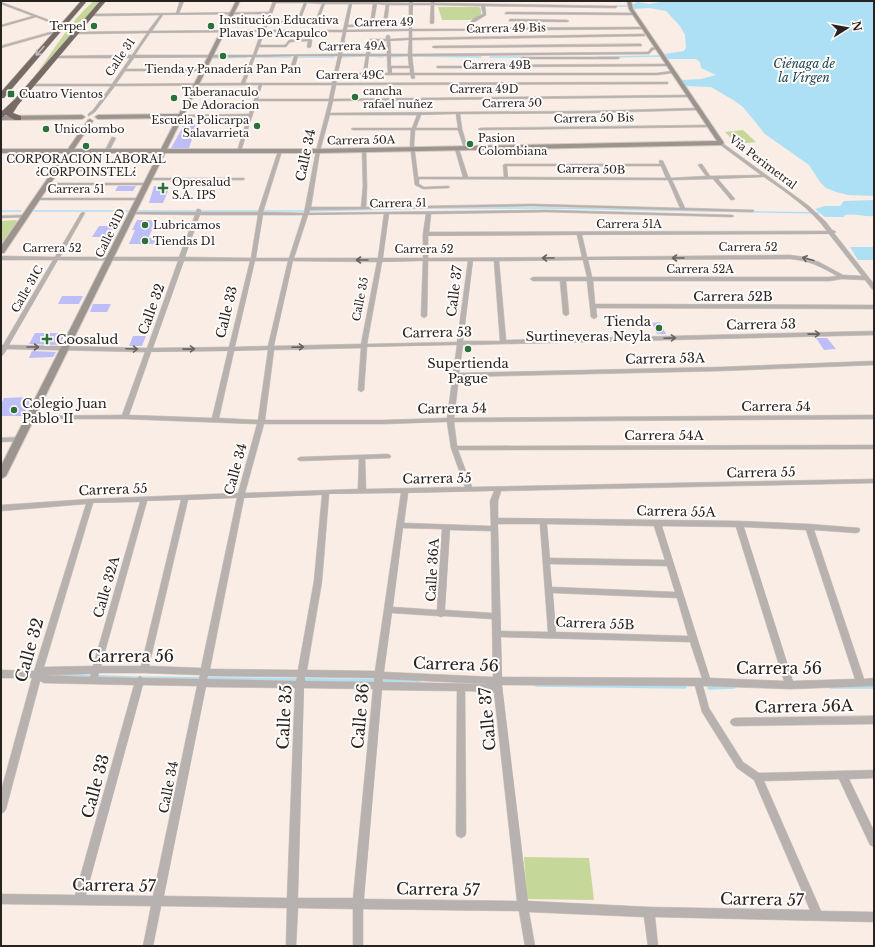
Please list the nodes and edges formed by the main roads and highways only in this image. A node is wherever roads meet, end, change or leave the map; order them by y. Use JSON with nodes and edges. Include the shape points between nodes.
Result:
{"nodes":[{"id":1,"x":84,"y":1,"type":"edge"},
{"id":2,"x":103,"y":1,"type":"edge"},
{"id":3,"x":1,"y":96,"type":"edge"},
{"id":4,"x":14,"y":105,"type":"junction"},
{"id":5,"x":1,"y":117,"type":"edge"},
{"id":6,"x":18,"y":118,"type":"road end"}],
"edges":[{"from":1,"to":3,"type":"highway","one_way":true},
{"from":2,"to":4,"type":"highway"},
{"from":4,"to":5,"type":"highway"},
{"from":4,"to":6,"type":"highway","via":[[9,114]]}]}
